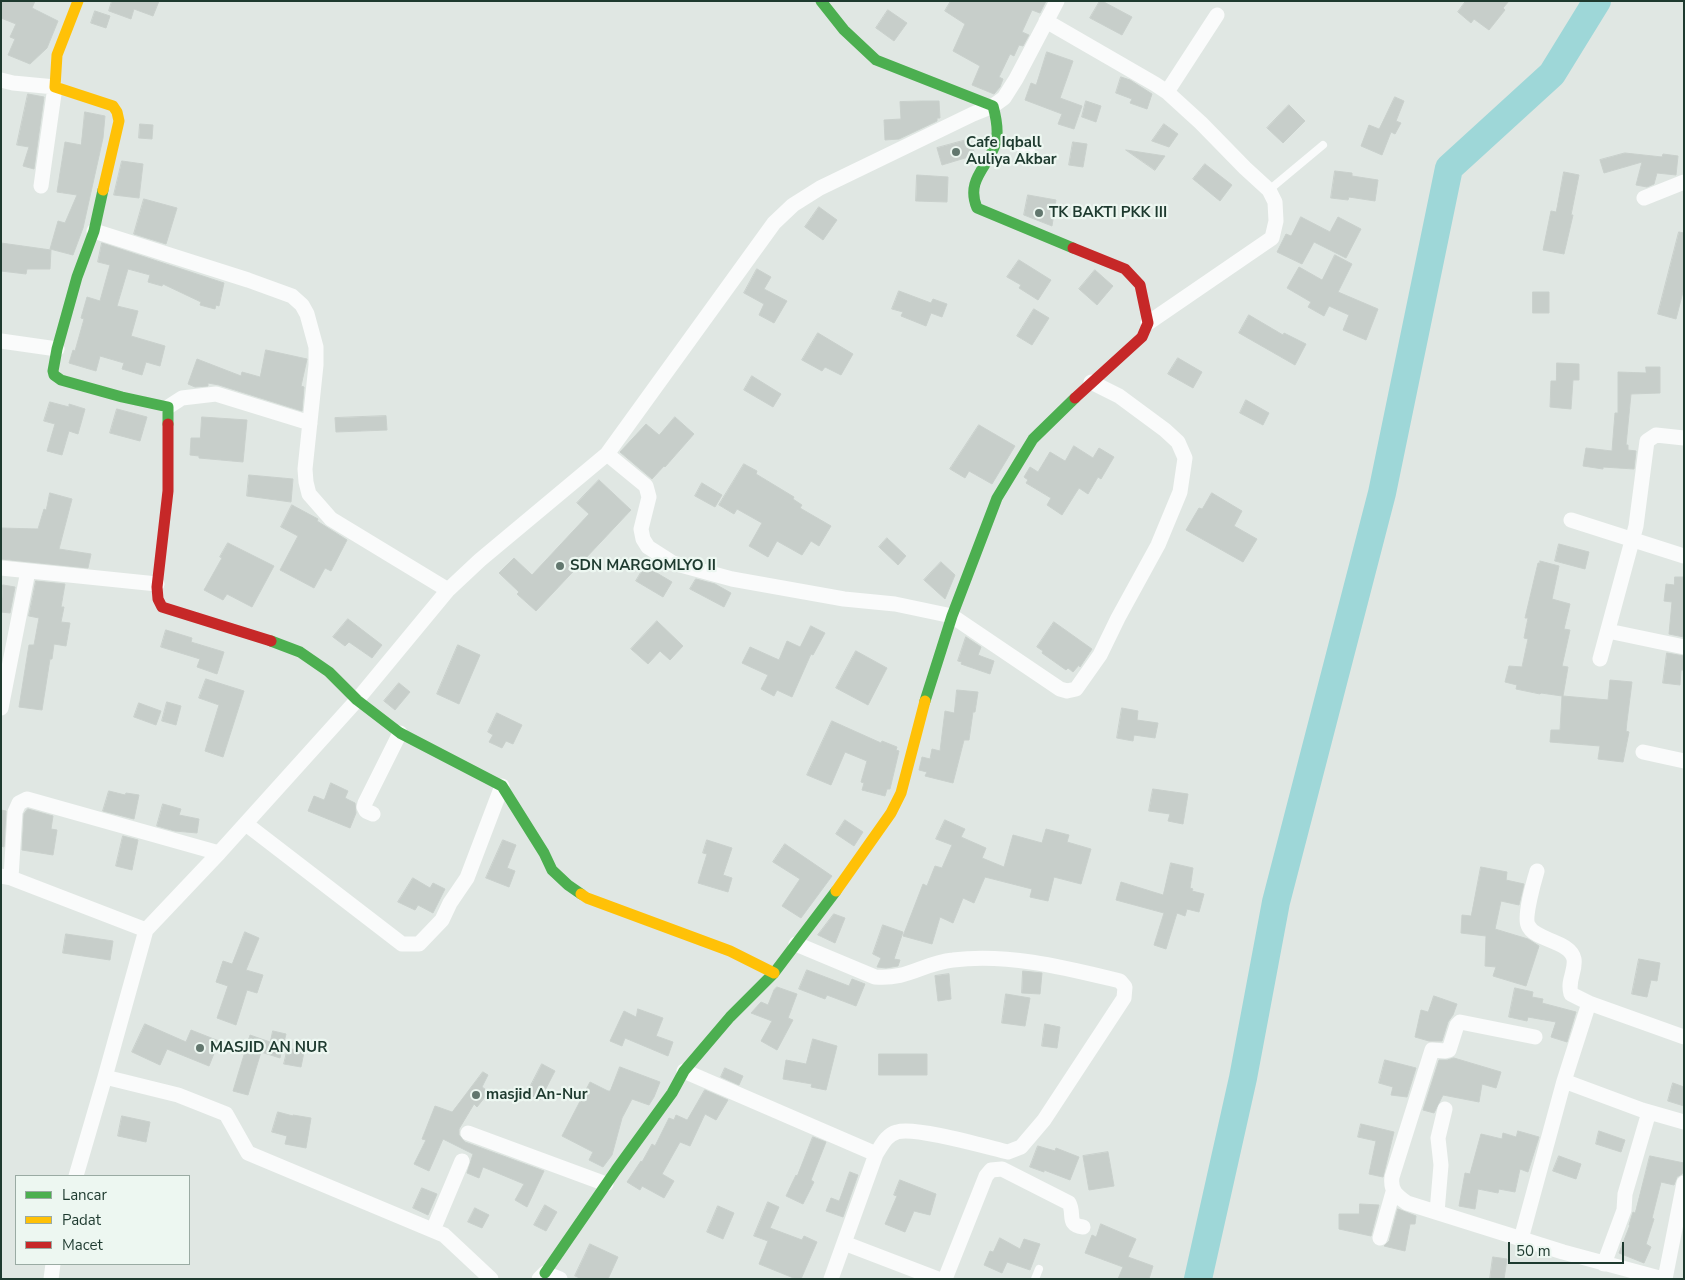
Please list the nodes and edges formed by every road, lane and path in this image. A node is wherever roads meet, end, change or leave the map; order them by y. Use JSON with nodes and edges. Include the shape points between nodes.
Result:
{"nodes":[{"id":1,"x":78,"y":1,"type":"edge"},
{"id":2,"x":820,"y":1,"type":"edge"},
{"id":3,"x":1057,"y":1,"type":"edge"},
{"id":4,"x":1217,"y":16,"type":"dead end"},
{"id":5,"x":1046,"y":21,"type":"junction"},
{"id":6,"x":1,"y":80,"type":"edge"},
{"id":7,"x":55,"y":87,"type":"junction"},
{"id":8,"x":1167,"y":92,"type":"junction"},
{"id":9,"x":993,"y":106,"type":"junction"},
{"id":10,"x":996,"y":140,"type":"junction"},
{"id":11,"x":1323,"y":145,"type":"dead end"},
{"id":12,"x":1031,"y":151,"type":"dead end"},
{"id":13,"x":1684,"y":182,"type":"edge"},
{"id":14,"x":41,"y":186,"type":"dead end"},
{"id":15,"x":1269,"y":190,"type":"junction"},
{"id":16,"x":1644,"y":198,"type":"dead end"},
{"id":17,"x":94,"y":231,"type":"junction"},
{"id":18,"x":1148,"y":324,"type":"junction"},
{"id":19,"x":1,"y":341,"type":"edge"},
{"id":20,"x":57,"y":349,"type":"junction"},
{"id":21,"x":1091,"y":382,"type":"junction"},
{"id":22,"x":168,"y":407,"type":"junction"},
{"id":23,"x":310,"y":423,"type":"junction"},
{"id":24,"x":1684,"y":438,"type":"edge"},
{"id":25,"x":607,"y":454,"type":"junction"},
{"id":26,"x":1571,"y":520,"type":"dead end"},
{"id":27,"x":1633,"y":539,"type":"junction"},
{"id":28,"x":1684,"y":556,"type":"edge"},
{"id":29,"x":1,"y":568,"type":"edge"},
{"id":30,"x":28,"y":571,"type":"junction"},
{"id":31,"x":156,"y":584,"type":"junction"},
{"id":32,"x":448,"y":590,"type":"junction"},
{"id":33,"x":952,"y":616,"type":"junction"},
{"id":34,"x":1608,"y":631,"type":"junction"},
{"id":35,"x":1684,"y":647,"type":"edge"},
{"id":36,"x":1600,"y":660,"type":"dead end"},
{"id":37,"x":357,"y":700,"type":"junction"},
{"id":38,"x":1,"y":708,"type":"edge"},
{"id":39,"x":400,"y":733,"type":"junction"},
{"id":40,"x":1643,"y":752,"type":"dead end"},
{"id":41,"x":1684,"y":761,"type":"edge"},
{"id":42,"x":502,"y":786,"type":"junction"},
{"id":43,"x":373,"y":814,"type":"dead end"},
{"id":44,"x":246,"y":824,"type":"junction"},
{"id":45,"x":220,"y":853,"type":"junction"},
{"id":46,"x":1536,"y":871,"type":"dead end"},
{"id":47,"x":6,"y":877,"type":"edge"},
{"id":48,"x":146,"y":930,"type":"junction"},
{"id":49,"x":796,"y":944,"type":"junction"},
{"id":50,"x":774,"y":972,"type":"junction"},
{"id":51,"x":1590,"y":1003,"type":"junction"},
{"id":52,"x":1535,"y":1037,"type":"dead end"},
{"id":53,"x":1684,"y":1037,"type":"edge"},
{"id":54,"x":684,"y":1071,"type":"junction"},
{"id":55,"x":105,"y":1077,"type":"junction"},
{"id":56,"x":1564,"y":1082,"type":"junction"},
{"id":57,"x":1445,"y":1109,"type":"dead end"},
{"id":58,"x":1648,"y":1112,"type":"junction"},
{"id":59,"x":1684,"y":1122,"type":"edge"},
{"id":60,"x":468,"y":1134,"type":"dead end"},
{"id":61,"x":876,"y":1154,"type":"junction"},
{"id":62,"x":462,"y":1161,"type":"dead end"},
{"id":63,"x":76,"y":1175,"type":"edge"},
{"id":64,"x":1684,"y":1183,"type":"edge"},
{"id":65,"x":606,"y":1184,"type":"junction"},
{"id":66,"x":1394,"y":1192,"type":"junction"},
{"id":67,"x":1437,"y":1212,"type":"junction"},
{"id":68,"x":1083,"y":1227,"type":"dead end"},
{"id":69,"x":433,"y":1230,"type":"junction"},
{"id":70,"x":1380,"y":1238,"type":"dead end"},
{"id":71,"x":1521,"y":1239,"type":"junction"},
{"id":72,"x":844,"y":1243,"type":"junction"},
{"id":73,"x":1604,"y":1264,"type":"junction"},
{"id":74,"x":54,"y":1265,"type":"edge"},
{"id":75,"x":1038,"y":1269,"type":"dead end"},
{"id":76,"x":542,"y":1276,"type":"edge"},
{"id":77,"x":50,"y":1279,"type":"edge"},
{"id":78,"x":491,"y":1279,"type":"edge"},
{"id":79,"x":560,"y":1279,"type":"edge"},
{"id":80,"x":831,"y":1279,"type":"edge"},
{"id":81,"x":938,"y":1279,"type":"edge"},
{"id":82,"x":945,"y":1279,"type":"edge"},
{"id":83,"x":1035,"y":1279,"type":"edge"},
{"id":84,"x":1664,"y":1279,"type":"edge"}],
"edges":[{"from":1,"to":7,"type":"street","via":[[57,55]]},
{"from":2,"to":9,"type":"street","via":[[844,30],[876,60]]},
{"from":3,"to":5,"type":"street"},
{"from":4,"to":8,"type":"street"},
{"from":5,"to":8,"type":"street"},
{"from":5,"to":9,"type":"street","via":[[1016,79],[1004,98]]},
{"from":6,"to":7,"type":"street"},
{"from":7,"to":14,"type":"street"},
{"from":7,"to":17,"type":"street","via":[[113,106],[117,112],[119,120]]},
{"from":8,"to":15,"type":"street"},
{"from":9,"to":10,"type":"street","via":[[998,126]]},
{"from":9,"to":25,"type":"street","via":[[820,188],[793,205],[774,223]]},
{"from":10,"to":12,"type":"lane"},
{"from":10,"to":18,"type":"street","via":[[990,157],[974,182],[972,197],[977,208],[1125,269],[1140,285]]},
{"from":11,"to":15,"type":"lane"},
{"from":13,"to":16,"type":"street"},
{"from":15,"to":18,"type":"street","via":[[1275,202],[1276,221],[1272,238]]},
{"from":17,"to":20,"type":"street"},
{"from":17,"to":23,"type":"street","via":[[292,296],[307,314],[316,347]]},
{"from":18,"to":21,"type":"street","via":[[1142,337]]},
{"from":19,"to":20,"type":"street"},
{"from":20,"to":22,"type":"street","via":[[53,371],[54,376],[61,380]]},
{"from":21,"to":33,"type":"street","via":[[1033,439],[997,498]]},
{"from":21,"to":33,"type":"street","via":[[1119,396],[1165,430],[1178,442],[1185,458],[1180,492],[1158,545],[1100,655],[1076,689],[1067,691]]},
{"from":22,"to":23,"type":"street","via":[[182,398],[216,394]]},
{"from":22,"to":31,"type":"street","via":[[168,491]]},
{"from":23,"to":32,"type":"street","via":[[306,482],[309,494],[318,506],[331,519]]},
{"from":24,"to":27,"type":"street","via":[[1656,436],[1647,441]]},
{"from":25,"to":32,"type":"street"},
{"from":25,"to":33,"type":"street","via":[[646,486],[649,497],[643,539],[648,547],[673,563],[732,579]]},
{"from":26,"to":27,"type":"street"},
{"from":27,"to":28,"type":"street"},
{"from":27,"to":34,"type":"street"},
{"from":29,"to":30,"type":"street"},
{"from":30,"to":31,"type":"street"},
{"from":30,"to":38,"type":"street"},
{"from":31,"to":37,"type":"street","via":[[156,595],[162,607],[261,636],[300,652],[329,672]]},
{"from":32,"to":37,"type":"street"},
{"from":33,"to":49,"type":"street","via":[[924,703],[901,793],[891,813]]},
{"from":34,"to":35,"type":"street"},
{"from":34,"to":36,"type":"street"},
{"from":37,"to":39,"type":"street"},
{"from":37,"to":44,"type":"street"},
{"from":39,"to":42,"type":"street"},
{"from":39,"to":43,"type":"street","via":[[364,807]]},
{"from":40,"to":41,"type":"street"},
{"from":42,"to":44,"type":"street","via":[[467,878],[442,920],[418,944],[402,944]]},
{"from":42,"to":50,"type":"street","via":[[552,870],[587,898],[730,951]]},
{"from":44,"to":45,"type":"street"},
{"from":45,"to":47,"type":"street","via":[[27,799],[19,803],[14,812]]},
{"from":45,"to":48,"type":"street"},
{"from":46,"to":51,"type":"street","via":[[1528,925],[1534,932],[1570,952],[1574,959],[1569,986],[1571,994]]},
{"from":47,"to":48,"type":"street"},
{"from":48,"to":55,"type":"street"},
{"from":49,"to":50,"type":"street"},
{"from":49,"to":61,"type":"street","via":[[875,977],[902,976],[952,960],[992,958],[1062,967],[1120,981],[1125,987],[1124,998],[1044,1120],[1020,1147],[1008,1152],[928,1133],[898,1131],[887,1137]]},
{"from":50,"to":54,"type":"street"},
{"from":51,"to":53,"type":"street"},
{"from":51,"to":56,"type":"street"},
{"from":52,"to":66,"type":"street","via":[[1460,1022],[1450,1050],[1432,1050],[1392,1177]]},
{"from":54,"to":61,"type":"street"},
{"from":54,"to":65,"type":"street"},
{"from":55,"to":63,"type":"street"},
{"from":55,"to":69,"type":"street","via":[[178,1095],[216,1109],[226,1114],[248,1152]]},
{"from":56,"to":58,"type":"street"},
{"from":56,"to":71,"type":"street"},
{"from":57,"to":67,"type":"street","via":[[1438,1138],[1441,1165]]},
{"from":58,"to":59,"type":"street"},
{"from":58,"to":73,"type":"street","via":[[1625,1194],[1624,1210]]},
{"from":60,"to":65,"type":"street"},
{"from":61,"to":72,"type":"street"},
{"from":62,"to":69,"type":"street"},
{"from":64,"to":84,"type":"street"},
{"from":65,"to":76,"type":"street"},
{"from":66,"to":67,"type":"street","via":[[1407,1203]]},
{"from":66,"to":70,"type":"street"},
{"from":67,"to":71,"type":"street"},
{"from":68,"to":82,"type":"street","via":[[1074,1224],[1069,1203],[1002,1168],[991,1170]]},
{"from":69,"to":78,"type":"street","via":[[444,1235]]},
{"from":71,"to":73,"type":"street"},
{"from":72,"to":80,"type":"street"},
{"from":72,"to":81,"type":"street"},
{"from":73,"to":84,"type":"street"},
{"from":74,"to":77,"type":"street"},
{"from":75,"to":83,"type":"lane"},
{"from":76,"to":79,"type":"street"}]}
